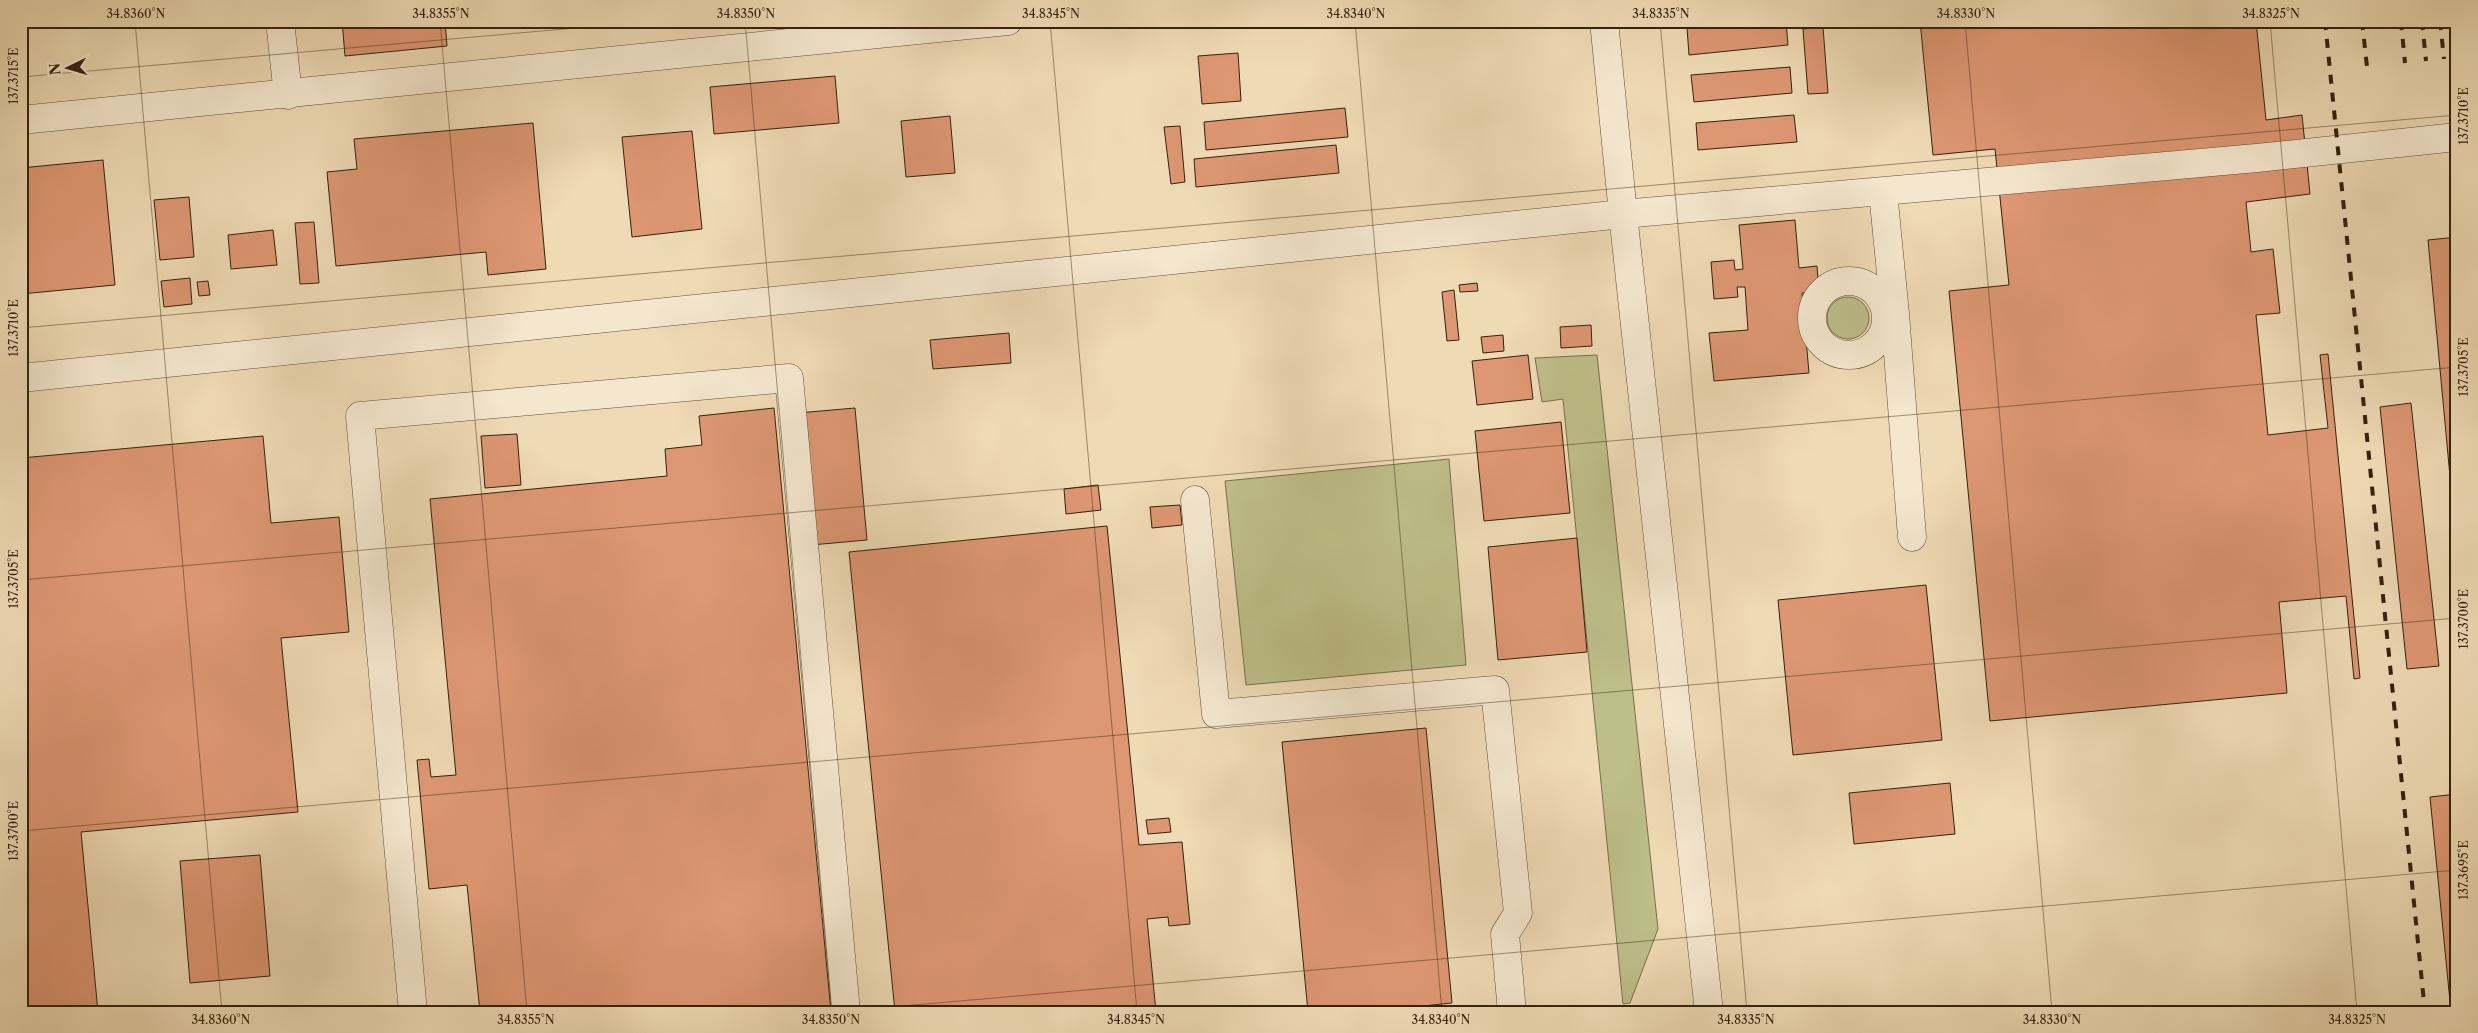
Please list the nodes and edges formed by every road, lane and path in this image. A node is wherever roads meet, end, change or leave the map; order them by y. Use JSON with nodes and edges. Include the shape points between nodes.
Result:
{"nodes":[{"id":1,"x":280,"y":21,"type":"edge"},
{"id":2,"x":1008,"y":21,"type":"edge"},
{"id":3,"x":1604,"y":21,"type":"edge"},
{"id":4,"x":288,"y":95,"type":"junction"},
{"id":5,"x":21,"y":120,"type":"edge"},
{"id":6,"x":2457,"y":137,"type":"edge"},
{"id":7,"x":1883,"y":192,"type":"junction"},
{"id":8,"x":1623,"y":214,"type":"junction"},
{"id":9,"x":21,"y":378,"type":"edge"},
{"id":10,"x":1195,"y":500,"type":"dead end"},
{"id":11,"x":1912,"y":537,"type":"dead end"},
{"id":12,"x":413,"y":1012,"type":"edge"},
{"id":13,"x":846,"y":1012,"type":"edge"},
{"id":14,"x":1512,"y":1012,"type":"edge"},
{"id":15,"x":1709,"y":1012,"type":"edge"}],
"edges":[{"from":1,"to":4,"type":"street"},
{"from":2,"to":4,"type":"street"},
{"from":3,"to":8,"type":"street"},
{"from":4,"to":5,"type":"street"},
{"from":6,"to":7,"type":"street"},
{"from":7,"to":8,"type":"street"},
{"from":7,"to":11,"type":"street"},
{"from":8,"to":9,"type":"street"},
{"from":8,"to":15,"type":"street"},
{"from":10,"to":14,"type":"street","via":[[1216,714],[1495,690],[1518,913],[1505,934]]},
{"from":12,"to":13,"type":"street","via":[[360,416],[789,378]]}]}
